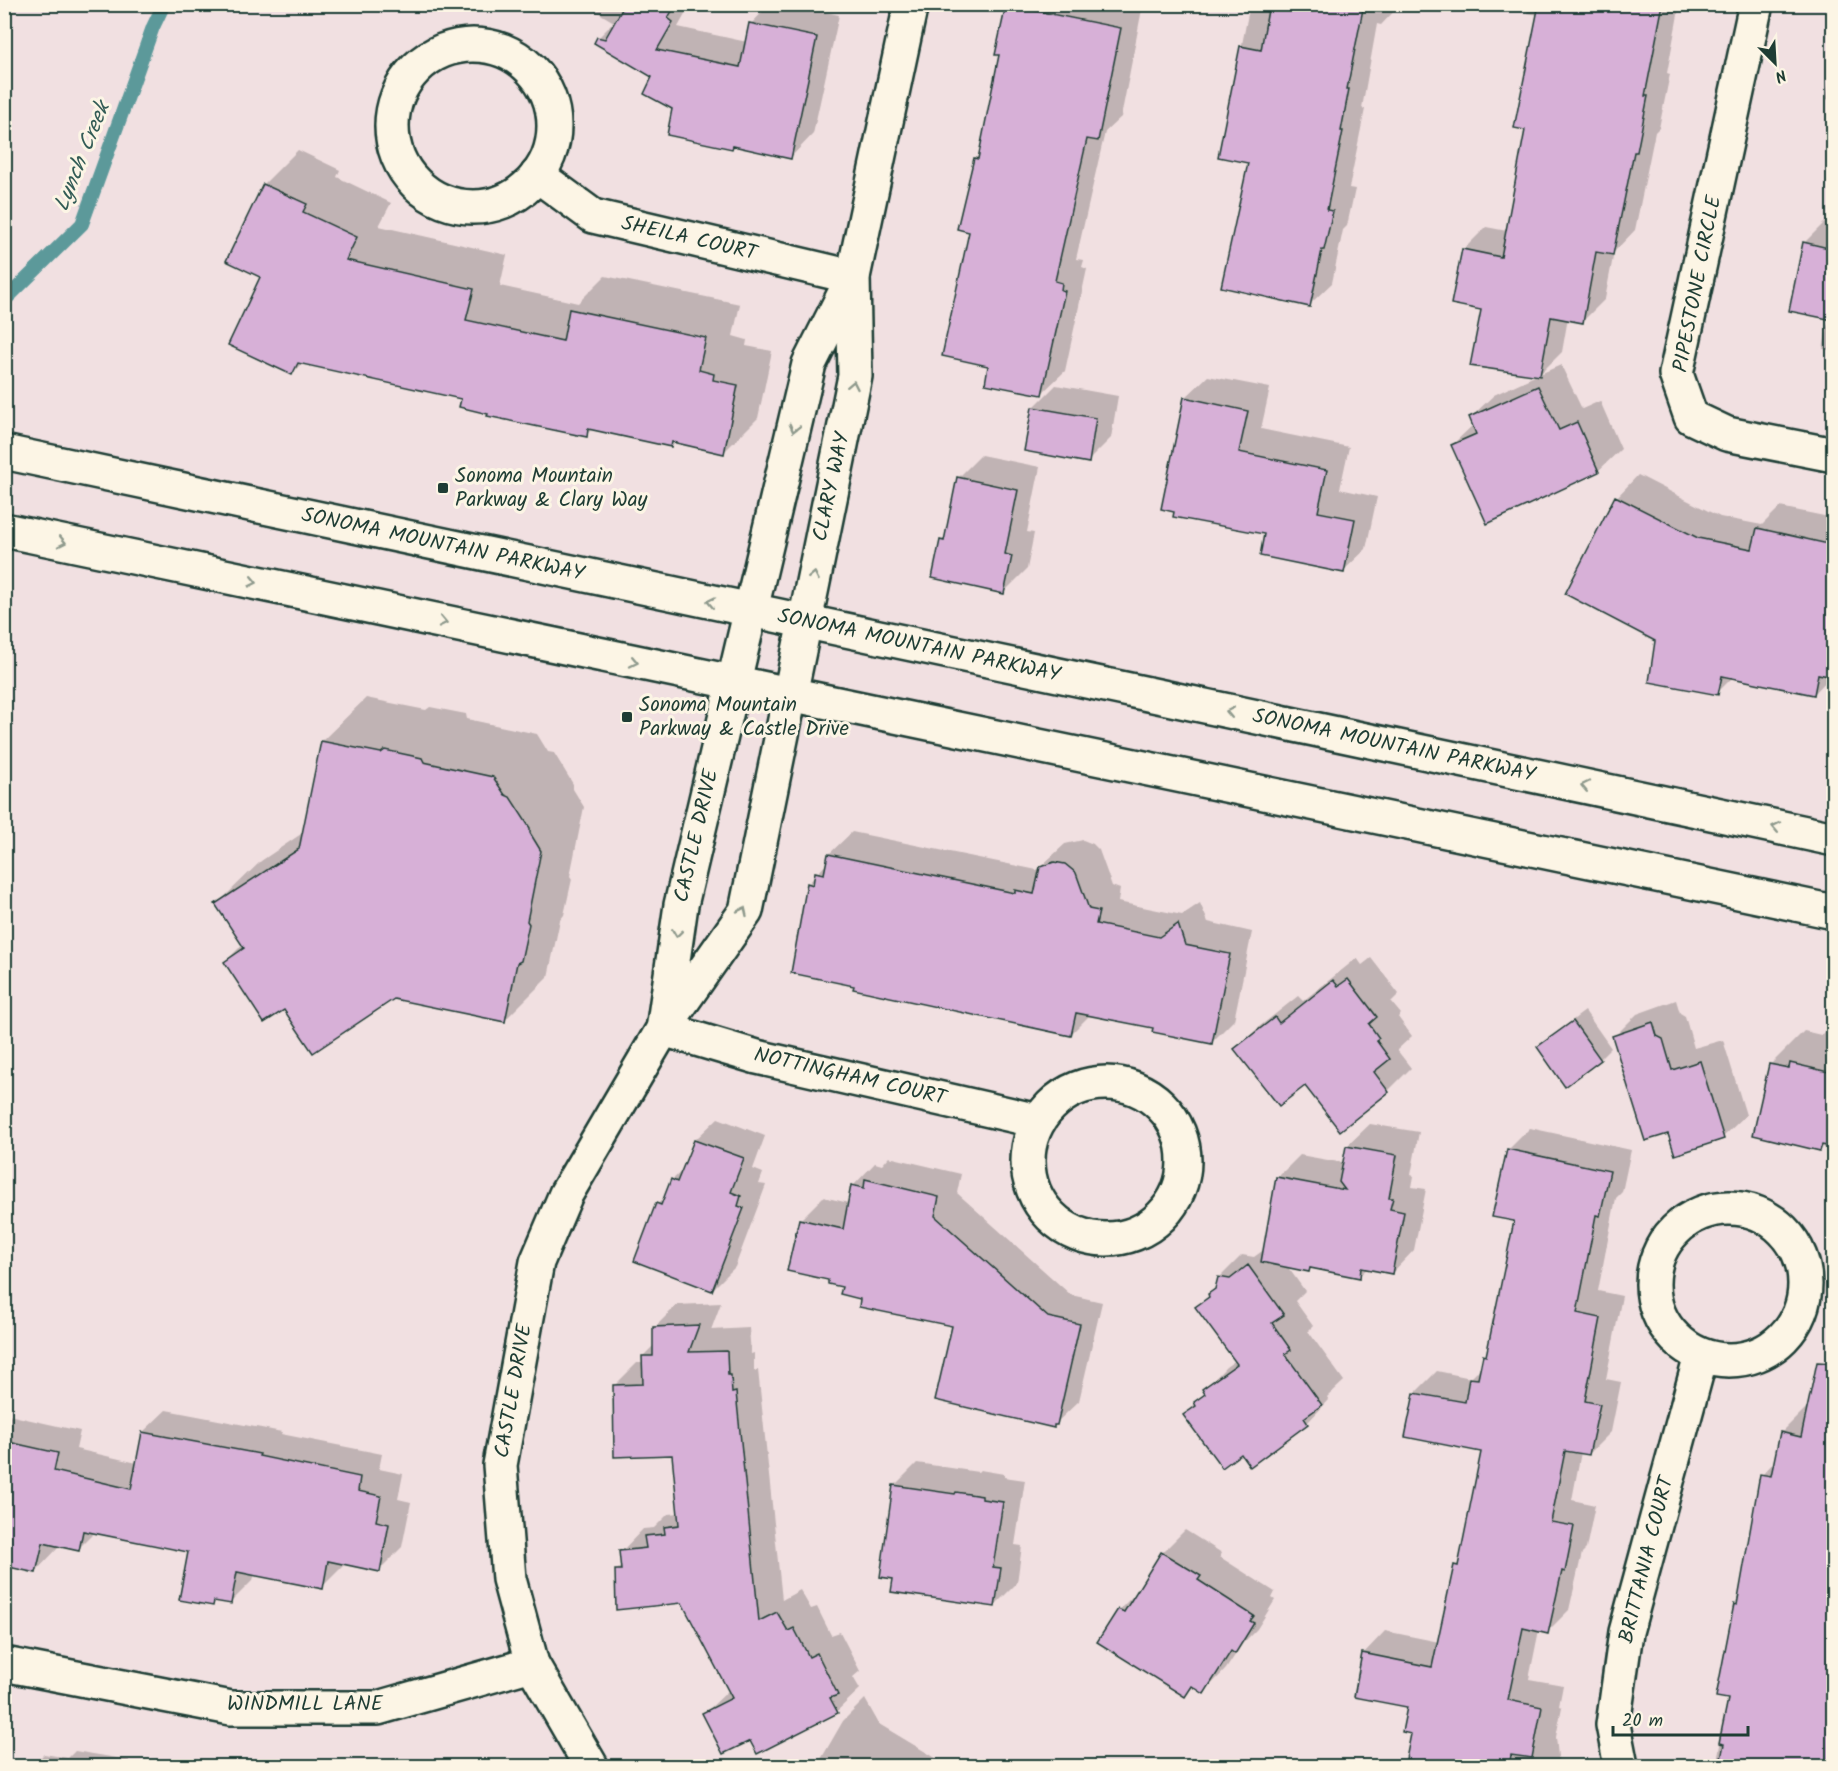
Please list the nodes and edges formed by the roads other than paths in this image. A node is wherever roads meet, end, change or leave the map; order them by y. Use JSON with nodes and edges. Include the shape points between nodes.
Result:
{"nodes":[{"id":1,"x":911,"y":4,"type":"edge"},
{"id":2,"x":1756,"y":4,"type":"edge"},
{"id":3,"x":537,"y":175,"type":"junction"},
{"id":4,"x":853,"y":277,"type":"junction"},
{"id":5,"x":4,"y":452,"type":"edge"},
{"id":6,"x":1833,"y":455,"type":"edge"},
{"id":7,"x":4,"y":530,"type":"edge"},
{"id":8,"x":750,"y":610,"type":"junction"},
{"id":9,"x":804,"y":622,"type":"junction"},
{"id":10,"x":734,"y":682,"type":"junction"},
{"id":11,"x":790,"y":695,"type":"junction"},
{"id":12,"x":1833,"y":839,"type":"edge"},
{"id":13,"x":1833,"y":912,"type":"edge"},
{"id":14,"x":663,"y":1029,"type":"junction"},
{"id":15,"x":1038,"y":1121,"type":"junction"},
{"id":16,"x":1701,"y":1356,"type":"junction"},
{"id":17,"x":4,"y":1664,"type":"edge"},
{"id":18,"x":532,"y":1664,"type":"junction"},
{"id":19,"x":591,"y":1767,"type":"edge"},
{"id":20,"x":1621,"y":1767,"type":"edge"}],
"edges":[{"from":1,"to":4,"type":"street","name":"CLARY WAY"},
{"from":2,"to":6,"type":"street","name":"PIPESTONE CIRCLE","via":[[1676,374],[1691,417],[1727,434]]},
{"from":3,"to":3,"type":"street","via":[[549,154],[554,130],[552,105],[542,83],[526,64],[481,45],[453,47],[427,58],[407,78],[395,103],[391,131],[398,158],[413,182],[435,198],[462,207],[491,206],[516,194]]},
{"from":3,"to":4,"type":"street","name":"SHEILA COURT","via":[[593,216]]},
{"from":4,"to":8,"type":"street","name":"CLARY WAY","one_way":true,"via":[[809,364]]},
{"from":9,"to":4,"type":"street","name":"CLARY WAY","one_way":true,"via":[[855,376]]},
{"from":8,"to":5,"type":"street","name":"SONOMA MOUNTAIN PARKWAY","one_way":true},
{"from":7,"to":10,"type":"street","one_way":true},
{"from":8,"to":9,"type":"street","name":"SONOMA MOUNTAIN PARKWAY"},
{"from":8,"to":10,"type":"street","name":"CASTLE DRIVE"},
{"from":9,"to":11,"type":"street","name":"CLARY WAY"},
{"from":12,"to":9,"type":"street","name":"SONOMA MOUNTAIN PARKWAY","one_way":true},
{"from":10,"to":11,"type":"street"},
{"from":10,"to":14,"type":"street","name":"CASTLE DRIVE","one_way":true,"via":[[681,905]]},
{"from":11,"to":13,"type":"street"},
{"from":14,"to":11,"type":"street","name":"CASTLE DRIVE","one_way":true,"via":[[746,911]]},
{"from":14,"to":15,"type":"street","name":"NOTTINGHAM COURT","via":[[757,1057]]},
{"from":14,"to":18,"type":"street","name":"CASTLE DRIVE","via":[[566,1194],[537,1262],[500,1465],[509,1580]]},
{"from":15,"to":15,"type":"street","via":[[1028,1150],[1029,1177],[1049,1215],[1064,1227],[1089,1238],[1108,1239],[1149,1227],[1169,1208],[1184,1174],[1180,1132],[1159,1102],[1140,1089],[1113,1082],[1073,1089],[1055,1100]]},
{"from":16,"to":16,"type":"street","via":[[1725,1361],[1749,1358],[1772,1347],[1801,1310],[1805,1286],[1802,1261],[1791,1239],[1773,1222],[1752,1211],[1725,1208],[1700,1213],[1678,1227],[1662,1248],[1653,1272],[1653,1298],[1662,1322],[1679,1343]]},
{"from":16,"to":20,"type":"street","name":"BRITTANIA COURT","via":[[1626,1632],[1613,1725]]},
{"from":17,"to":18,"type":"street","name":"WINDMILL LANE","via":[[231,1708],[378,1708]]},
{"from":18,"to":19,"type":"street","name":"CASTLE DRIVE"}]}
